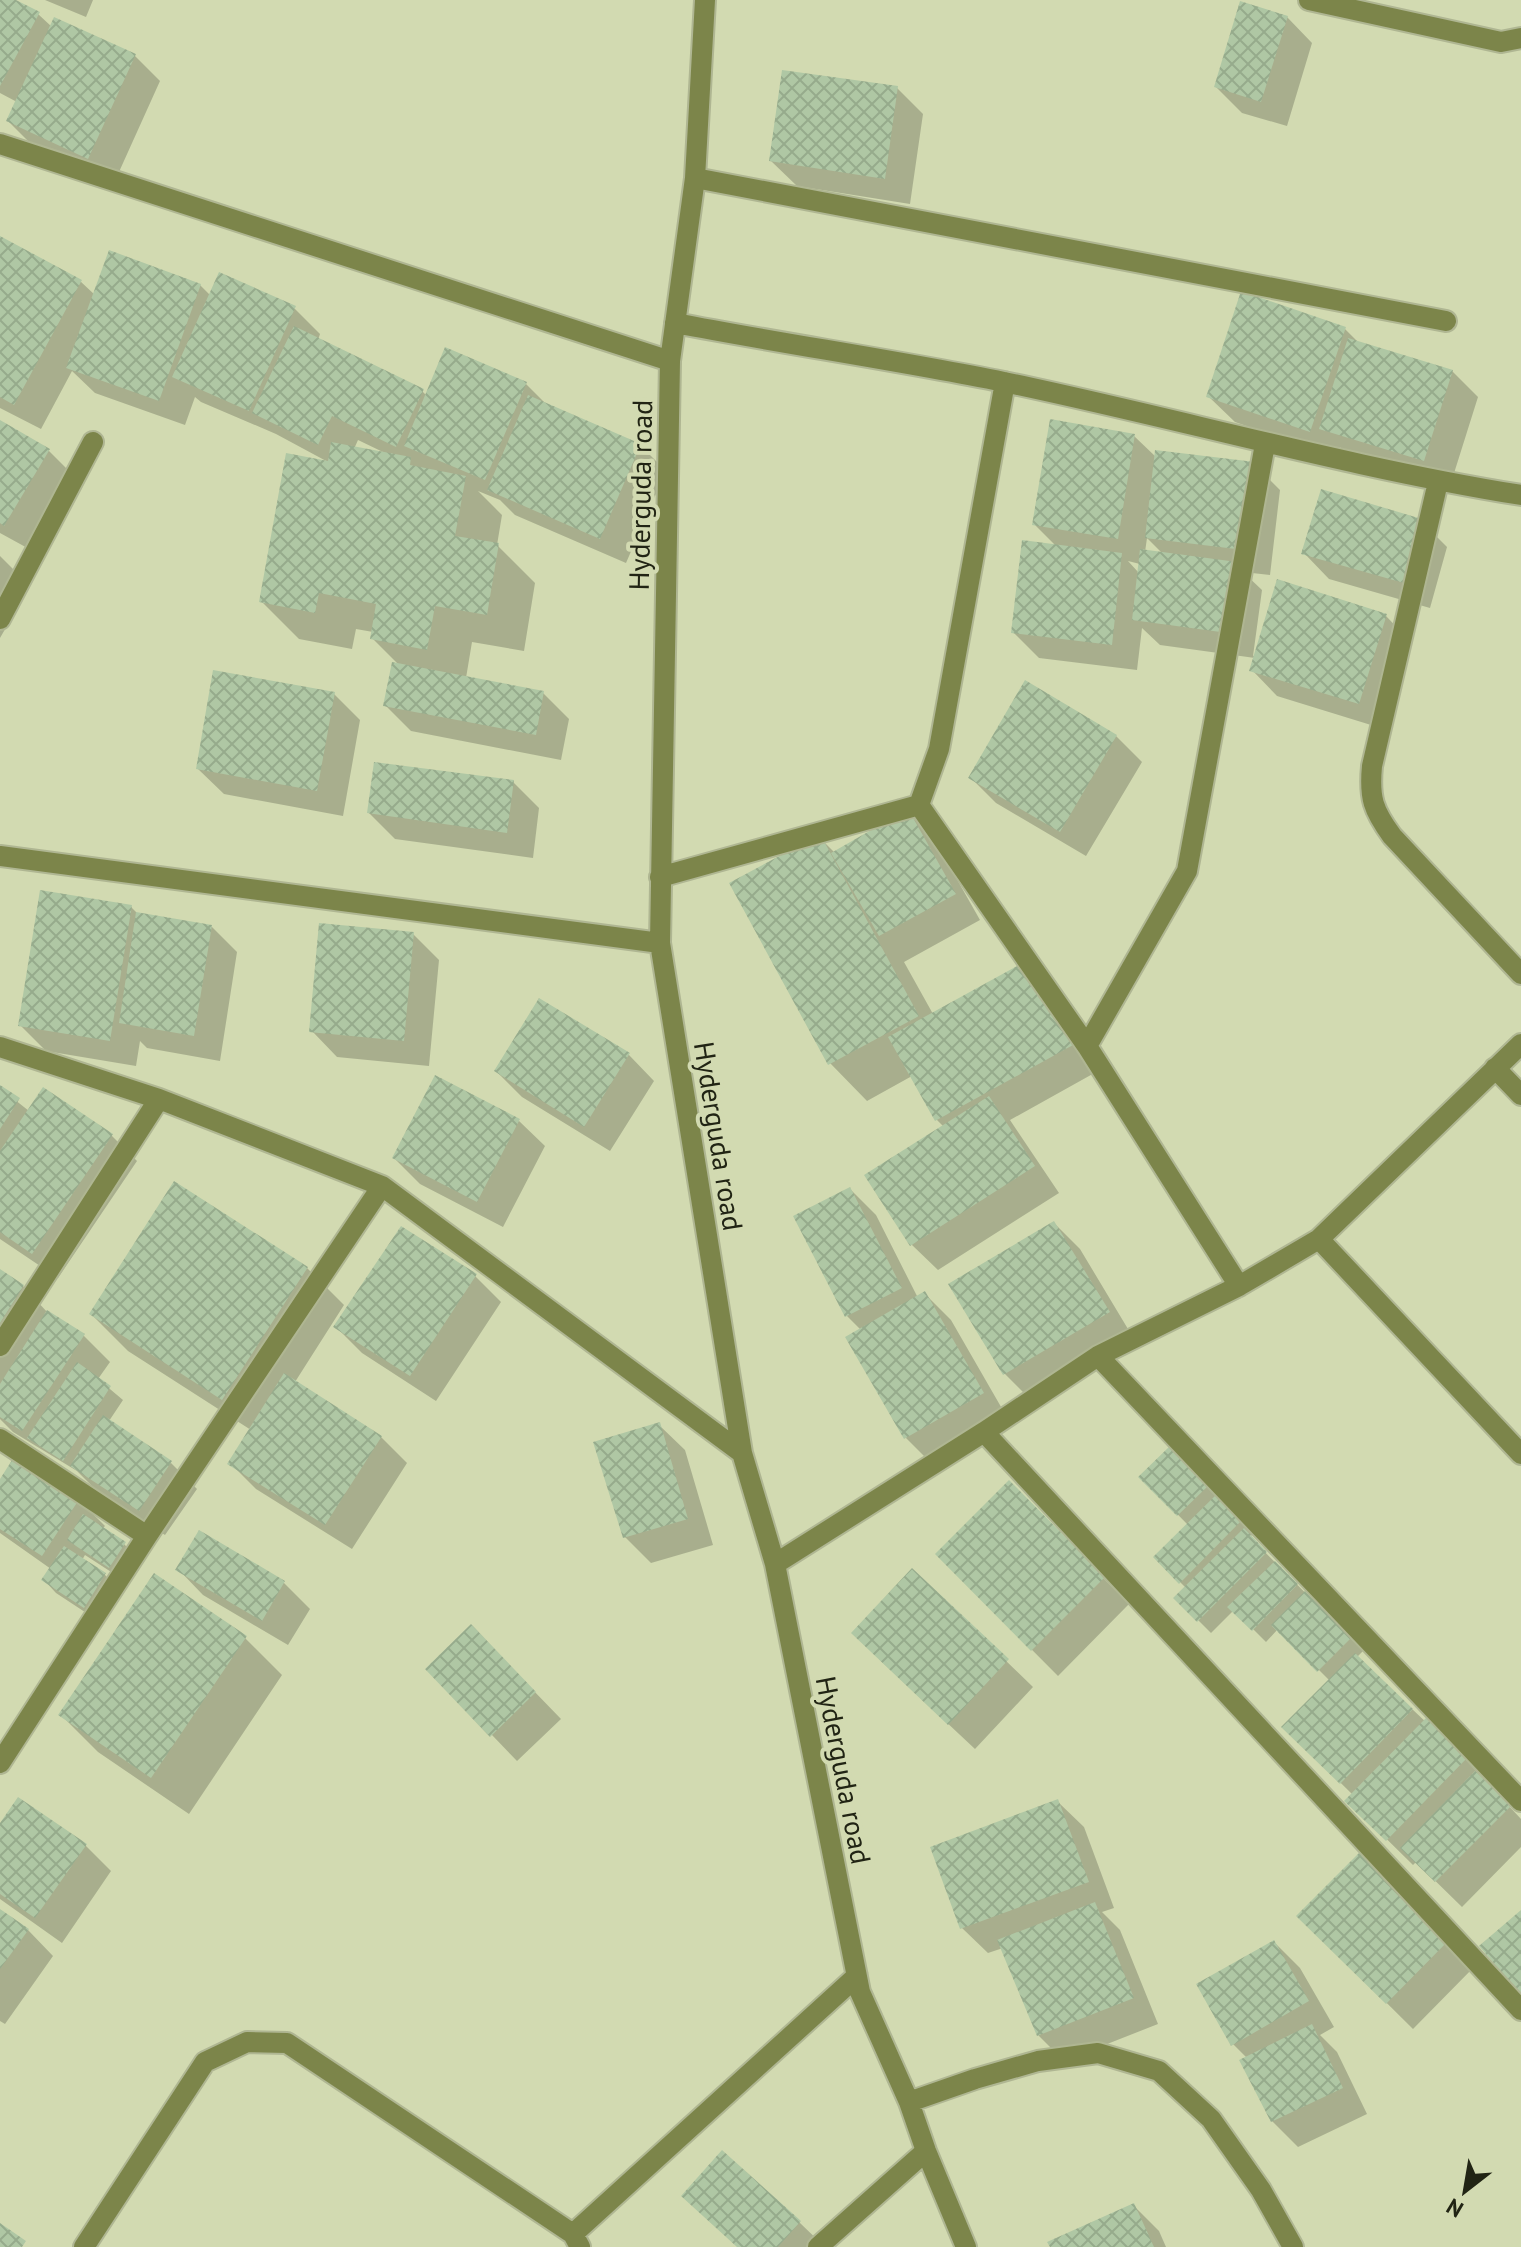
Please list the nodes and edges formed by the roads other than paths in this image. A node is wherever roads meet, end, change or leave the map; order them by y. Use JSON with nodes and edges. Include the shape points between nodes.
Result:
{"nodes":[{"id":1,"x":705,"y":0,"type":"edge"},
{"id":2,"x":1309,"y":0,"type":"edge"},
{"id":3,"x":1520,"y":36,"type":"edge"},
{"id":4,"x":0,"y":144,"type":"edge"},
{"id":5,"x":695,"y":178,"type":"junction"},
{"id":6,"x":1446,"y":321,"type":"dead end"},
{"id":7,"x":675,"y":323,"type":"junction"},
{"id":8,"x":670,"y":361,"type":"junction"},
{"id":9,"x":1005,"y":382,"type":"junction"},
{"id":10,"x":93,"y":442,"type":"dead end"},
{"id":11,"x":1265,"y":444,"type":"junction"},
{"id":12,"x":1438,"y":482,"type":"junction"},
{"id":13,"x":1521,"y":495,"type":"edge"},
{"id":14,"x":0,"y":619,"type":"edge"},
{"id":15,"x":919,"y":805,"type":"junction"},
{"id":16,"x":0,"y":856,"type":"edge"},
{"id":17,"x":660,"y":877,"type":"junction"},
{"id":18,"x":660,"y":943,"type":"junction"},
{"id":19,"x":1521,"y":974,"type":"edge"},
{"id":20,"x":1521,"y":1044,"type":"edge"},
{"id":21,"x":1087,"y":1046,"type":"junction"},
{"id":22,"x":0,"y":1047,"type":"edge"},
{"id":23,"x":1495,"y":1068,"type":"junction"},
{"id":24,"x":1521,"y":1095,"type":"edge"},
{"id":25,"x":159,"y":1099,"type":"junction"},
{"id":26,"x":382,"y":1186,"type":"junction"},
{"id":27,"x":1319,"y":1239,"type":"junction"},
{"id":28,"x":1239,"y":1286,"type":"junction"},
{"id":29,"x":0,"y":1346,"type":"edge"},
{"id":30,"x":1098,"y":1356,"type":"junction"},
{"id":31,"x":984,"y":1432,"type":"junction"},
{"id":32,"x":0,"y":1439,"type":"edge"},
{"id":33,"x":742,"y":1453,"type":"junction"},
{"id":34,"x":1521,"y":1454,"type":"edge"},
{"id":35,"x":147,"y":1536,"type":"junction"},
{"id":36,"x":775,"y":1564,"type":"junction"},
{"id":37,"x":0,"y":1763,"type":"edge"},
{"id":38,"x":1521,"y":1801,"type":"edge"},
{"id":39,"x":857,"y":1976,"type":"junction"},
{"id":40,"x":1521,"y":2010,"type":"edge"},
{"id":41,"x":909,"y":2102,"type":"junction"},
{"id":42,"x":926,"y":2151,"type":"junction"},
{"id":43,"x":576,"y":2241,"type":"edge"},
{"id":44,"x":84,"y":2247,"type":"edge"},
{"id":45,"x":818,"y":2247,"type":"edge"},
{"id":46,"x":966,"y":2247,"type":"edge"},
{"id":47,"x":1293,"y":2247,"type":"edge"}],
"edges":[{"from":1,"to":5,"type":"street","name":"Hyderguda road"},
{"from":2,"to":3,"type":"street","via":[[1501,42]]},
{"from":4,"to":8,"type":"street"},
{"from":5,"to":6,"type":"street"},
{"from":5,"to":7,"type":"street","name":"Hyderguda road"},
{"from":7,"to":8,"type":"street","name":"Hyderguda road"},
{"from":7,"to":9,"type":"street"},
{"from":8,"to":17,"type":"street","name":"Hyderguda road"},
{"from":9,"to":11,"type":"street"},
{"from":9,"to":15,"type":"street","via":[[939,749]]},
{"from":10,"to":14,"type":"street"},
{"from":11,"to":12,"type":"street"},
{"from":11,"to":21,"type":"street","via":[[1187,871]]},
{"from":12,"to":13,"type":"street"},
{"from":12,"to":19,"type":"street","via":[[1370,790],[1376,814],[1392,836]]},
{"from":15,"to":17,"type":"street"},
{"from":15,"to":21,"type":"street"},
{"from":16,"to":18,"type":"street"},
{"from":17,"to":18,"type":"street","name":"Hyderguda road"},
{"from":18,"to":33,"type":"street","name":"Hyderguda road"},
{"from":20,"to":23,"type":"street"},
{"from":21,"to":28,"type":"street"},
{"from":22,"to":25,"type":"street"},
{"from":23,"to":24,"type":"street"},
{"from":23,"to":27,"type":"street"},
{"from":25,"to":26,"type":"street"},
{"from":25,"to":29,"type":"street"},
{"from":26,"to":33,"type":"street"},
{"from":26,"to":35,"type":"street"},
{"from":27,"to":28,"type":"street"},
{"from":27,"to":34,"type":"street"},
{"from":28,"to":30,"type":"street"},
{"from":30,"to":31,"type":"street"},
{"from":30,"to":38,"type":"street"},
{"from":31,"to":36,"type":"street"},
{"from":31,"to":40,"type":"street"},
{"from":32,"to":35,"type":"street"},
{"from":33,"to":36,"type":"street","name":"Hyderguda road"},
{"from":35,"to":37,"type":"street"},
{"from":36,"to":39,"type":"street","name":"Hyderguda road"},
{"from":39,"to":41,"type":"street","name":"Hyderguda road"},
{"from":39,"to":43,"type":"street"},
{"from":41,"to":42,"type":"street","name":"Hyderguda road"},
{"from":41,"to":47,"type":"street","via":[[1038,2061],[1098,2053],[1159,2071],[1211,2119]]},
{"from":42,"to":45,"type":"street"},
{"from":42,"to":46,"type":"street","name":"Hyderguda road"},
{"from":43,"to":44,"type":"street","via":[[287,2043],[247,2042],[205,2062]]}]}
